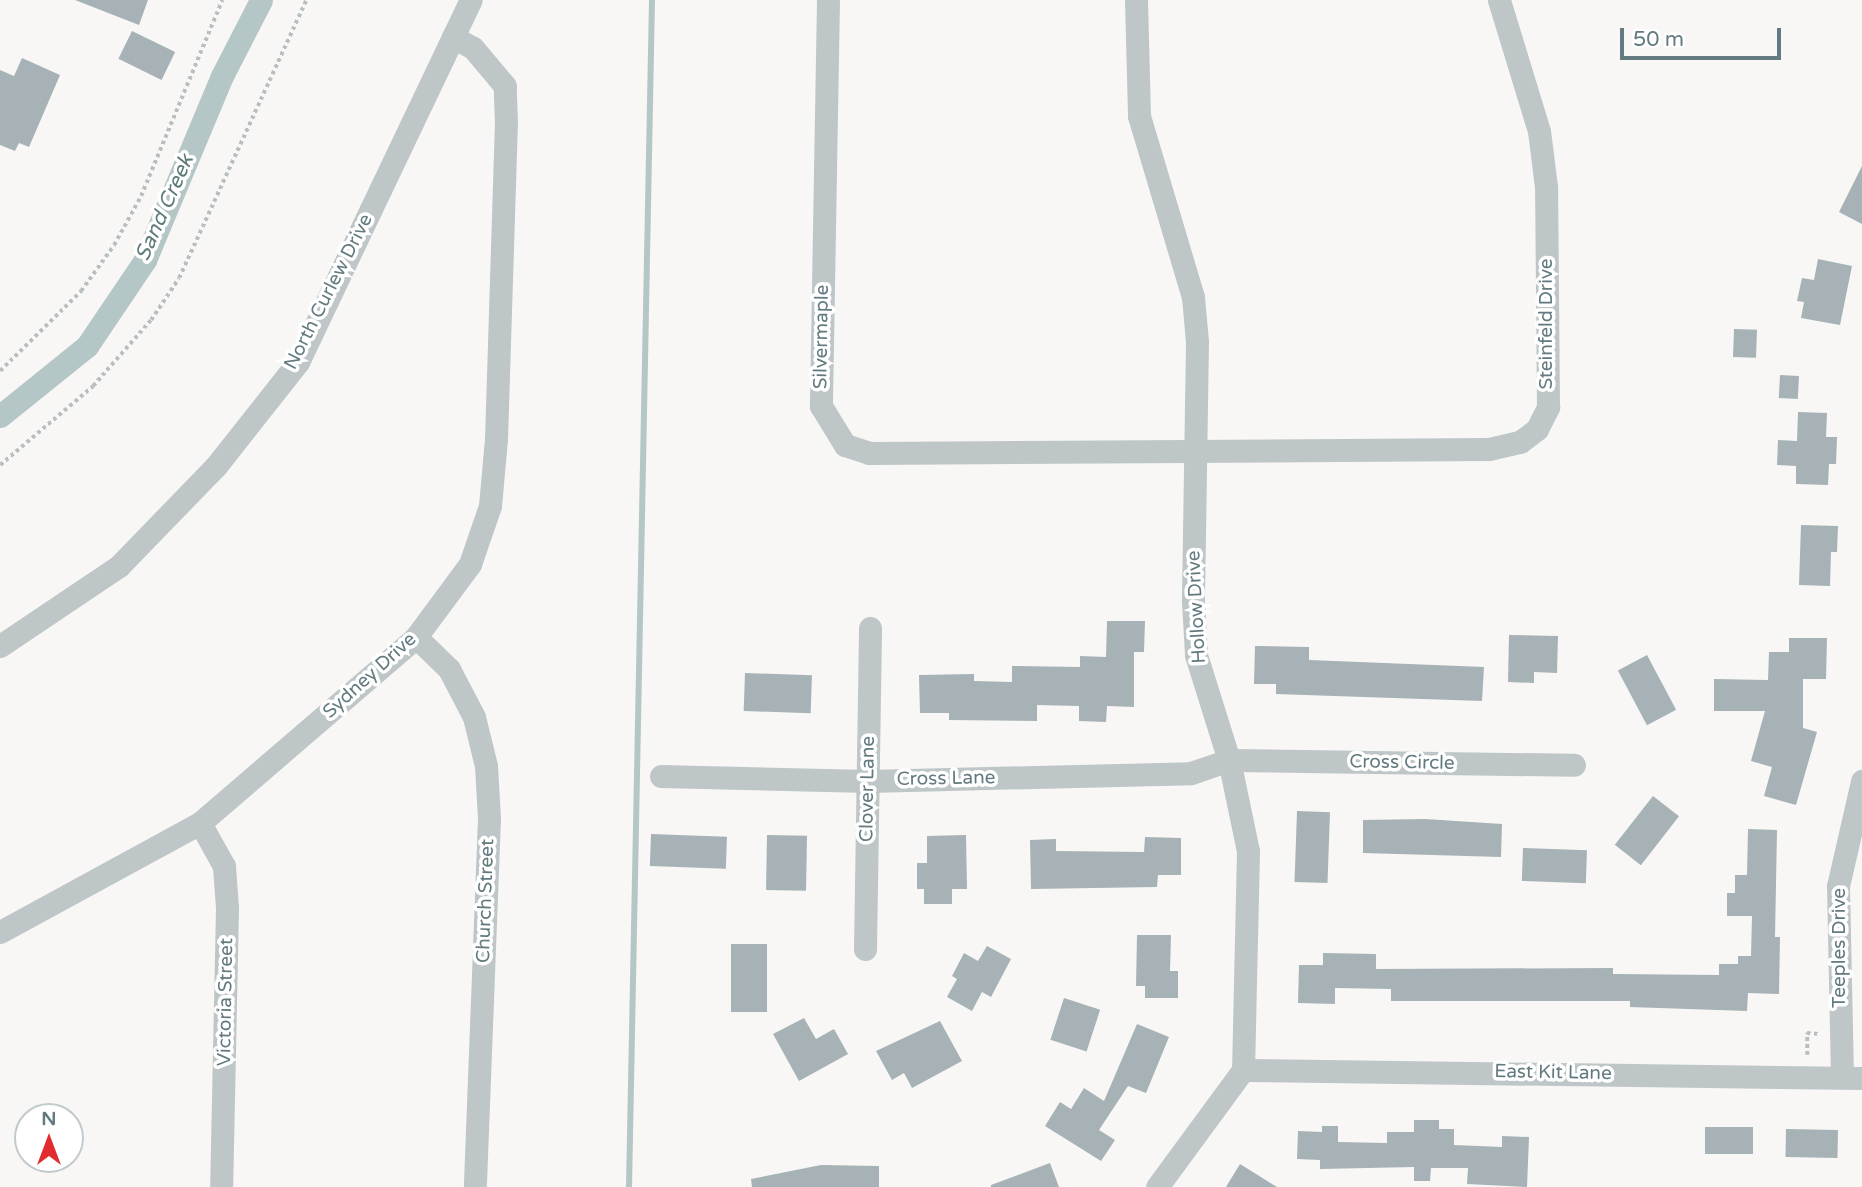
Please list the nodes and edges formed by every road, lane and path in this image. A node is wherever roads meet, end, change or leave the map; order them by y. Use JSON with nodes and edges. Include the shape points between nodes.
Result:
{"nodes":[{"id":1,"x":222,"y":0,"type":"edge"},
{"id":2,"x":306,"y":0,"type":"edge"},
{"id":3,"x":471,"y":0,"type":"edge"},
{"id":4,"x":828,"y":0,"type":"edge"},
{"id":5,"x":1136,"y":0,"type":"edge"},
{"id":6,"x":1499,"y":0,"type":"edge"},
{"id":7,"x":453,"y":37,"type":"junction"},
{"id":8,"x":0,"y":371,"type":"edge"},
{"id":9,"x":1193,"y":447,"type":"junction"},
{"id":10,"x":0,"y":465,"type":"edge"},
{"id":11,"x":870,"y":628,"type":"dead end"},
{"id":12,"x":416,"y":637,"type":"junction"},
{"id":13,"x":0,"y":646,"type":"edge"},
{"id":14,"x":1229,"y":760,"type":"junction"},
{"id":15,"x":1574,"y":765,"type":"dead end"},
{"id":16,"x":661,"y":776,"type":"dead end"},
{"id":17,"x":869,"y":781,"type":"junction"},
{"id":18,"x":1862,"y":781,"type":"edge"},
{"id":19,"x":200,"y":823,"type":"junction"},
{"id":20,"x":1856,"y":827,"type":"edge"},
{"id":21,"x":0,"y":932,"type":"edge"},
{"id":22,"x":865,"y":949,"type":"dead end"},
{"id":23,"x":1825,"y":1034,"type":"dead end"},
{"id":24,"x":1807,"y":1055,"type":"dead end"},
{"id":25,"x":1244,"y":1070,"type":"junction"},
{"id":26,"x":1852,"y":1077,"type":"edge"},
{"id":27,"x":221,"y":1187,"type":"edge"},
{"id":28,"x":475,"y":1187,"type":"edge"},
{"id":29,"x":1157,"y":1187,"type":"edge"}],
"edges":[{"from":1,"to":8,"type":"path","via":[[141,195],[114,245],[63,310]]},
{"from":2,"to":10,"type":"path","via":[[179,278],[158,310],[93,386]]},
{"from":3,"to":7,"type":"street","name":"North Curlew Drive"},
{"from":4,"to":9,"type":"street","name":"Silvermaple","via":[[821,406],[845,445],[869,453]]},
{"from":5,"to":9,"type":"street","name":"Hollow Drive","via":[[1139,116],[1193,298],[1197,342]]},
{"from":6,"to":9,"type":"street","name":"Steinfeld Drive","via":[[1539,131],[1546,187],[1548,407],[1537,429],[1520,442],[1489,449]]},
{"from":7,"to":12,"type":"street","name":"Sydney Drive","via":[[474,48],[505,86],[496,439],[490,506],[470,564]]},
{"from":7,"to":13,"type":"street","name":"North Curlew Drive","via":[[298,362],[216,466],[119,566]]},
{"from":9,"to":14,"type":"street","name":"Hollow Drive","via":[[1196,655]]},
{"from":11,"to":17,"type":"street","name":"Clover Lane"},
{"from":12,"to":19,"type":"street","name":"Sydney Drive"},
{"from":12,"to":28,"type":"street","name":"Church Street","via":[[449,669],[474,717],[486,766],[489,818]]},
{"from":14,"to":15,"type":"street","name":"Cross Circle"},
{"from":14,"to":17,"type":"street","name":"Cross Lane","via":[[1191,773]]},
{"from":14,"to":25,"type":"street","name":"Hollow Drive","via":[[1248,851]]},
{"from":16,"to":17,"type":"street","name":"Cross Lane"},
{"from":17,"to":22,"type":"street","name":"Clover Lane"},
{"from":18,"to":20,"type":"street","name":"Teeples Drive"},
{"from":19,"to":21,"type":"street","name":"Sydney Drive"},
{"from":19,"to":27,"type":"street","name":"Victoria Street","via":[[224,866],[227,908]]},
{"from":20,"to":26,"type":"street","name":"Teeples Drive","via":[[1838,886]]},
{"from":23,"to":24,"type":"path","via":[[1807,1033]]},
{"from":25,"to":26,"type":"street","name":"East Kit Lane"},
{"from":25,"to":29,"type":"street"}]}
